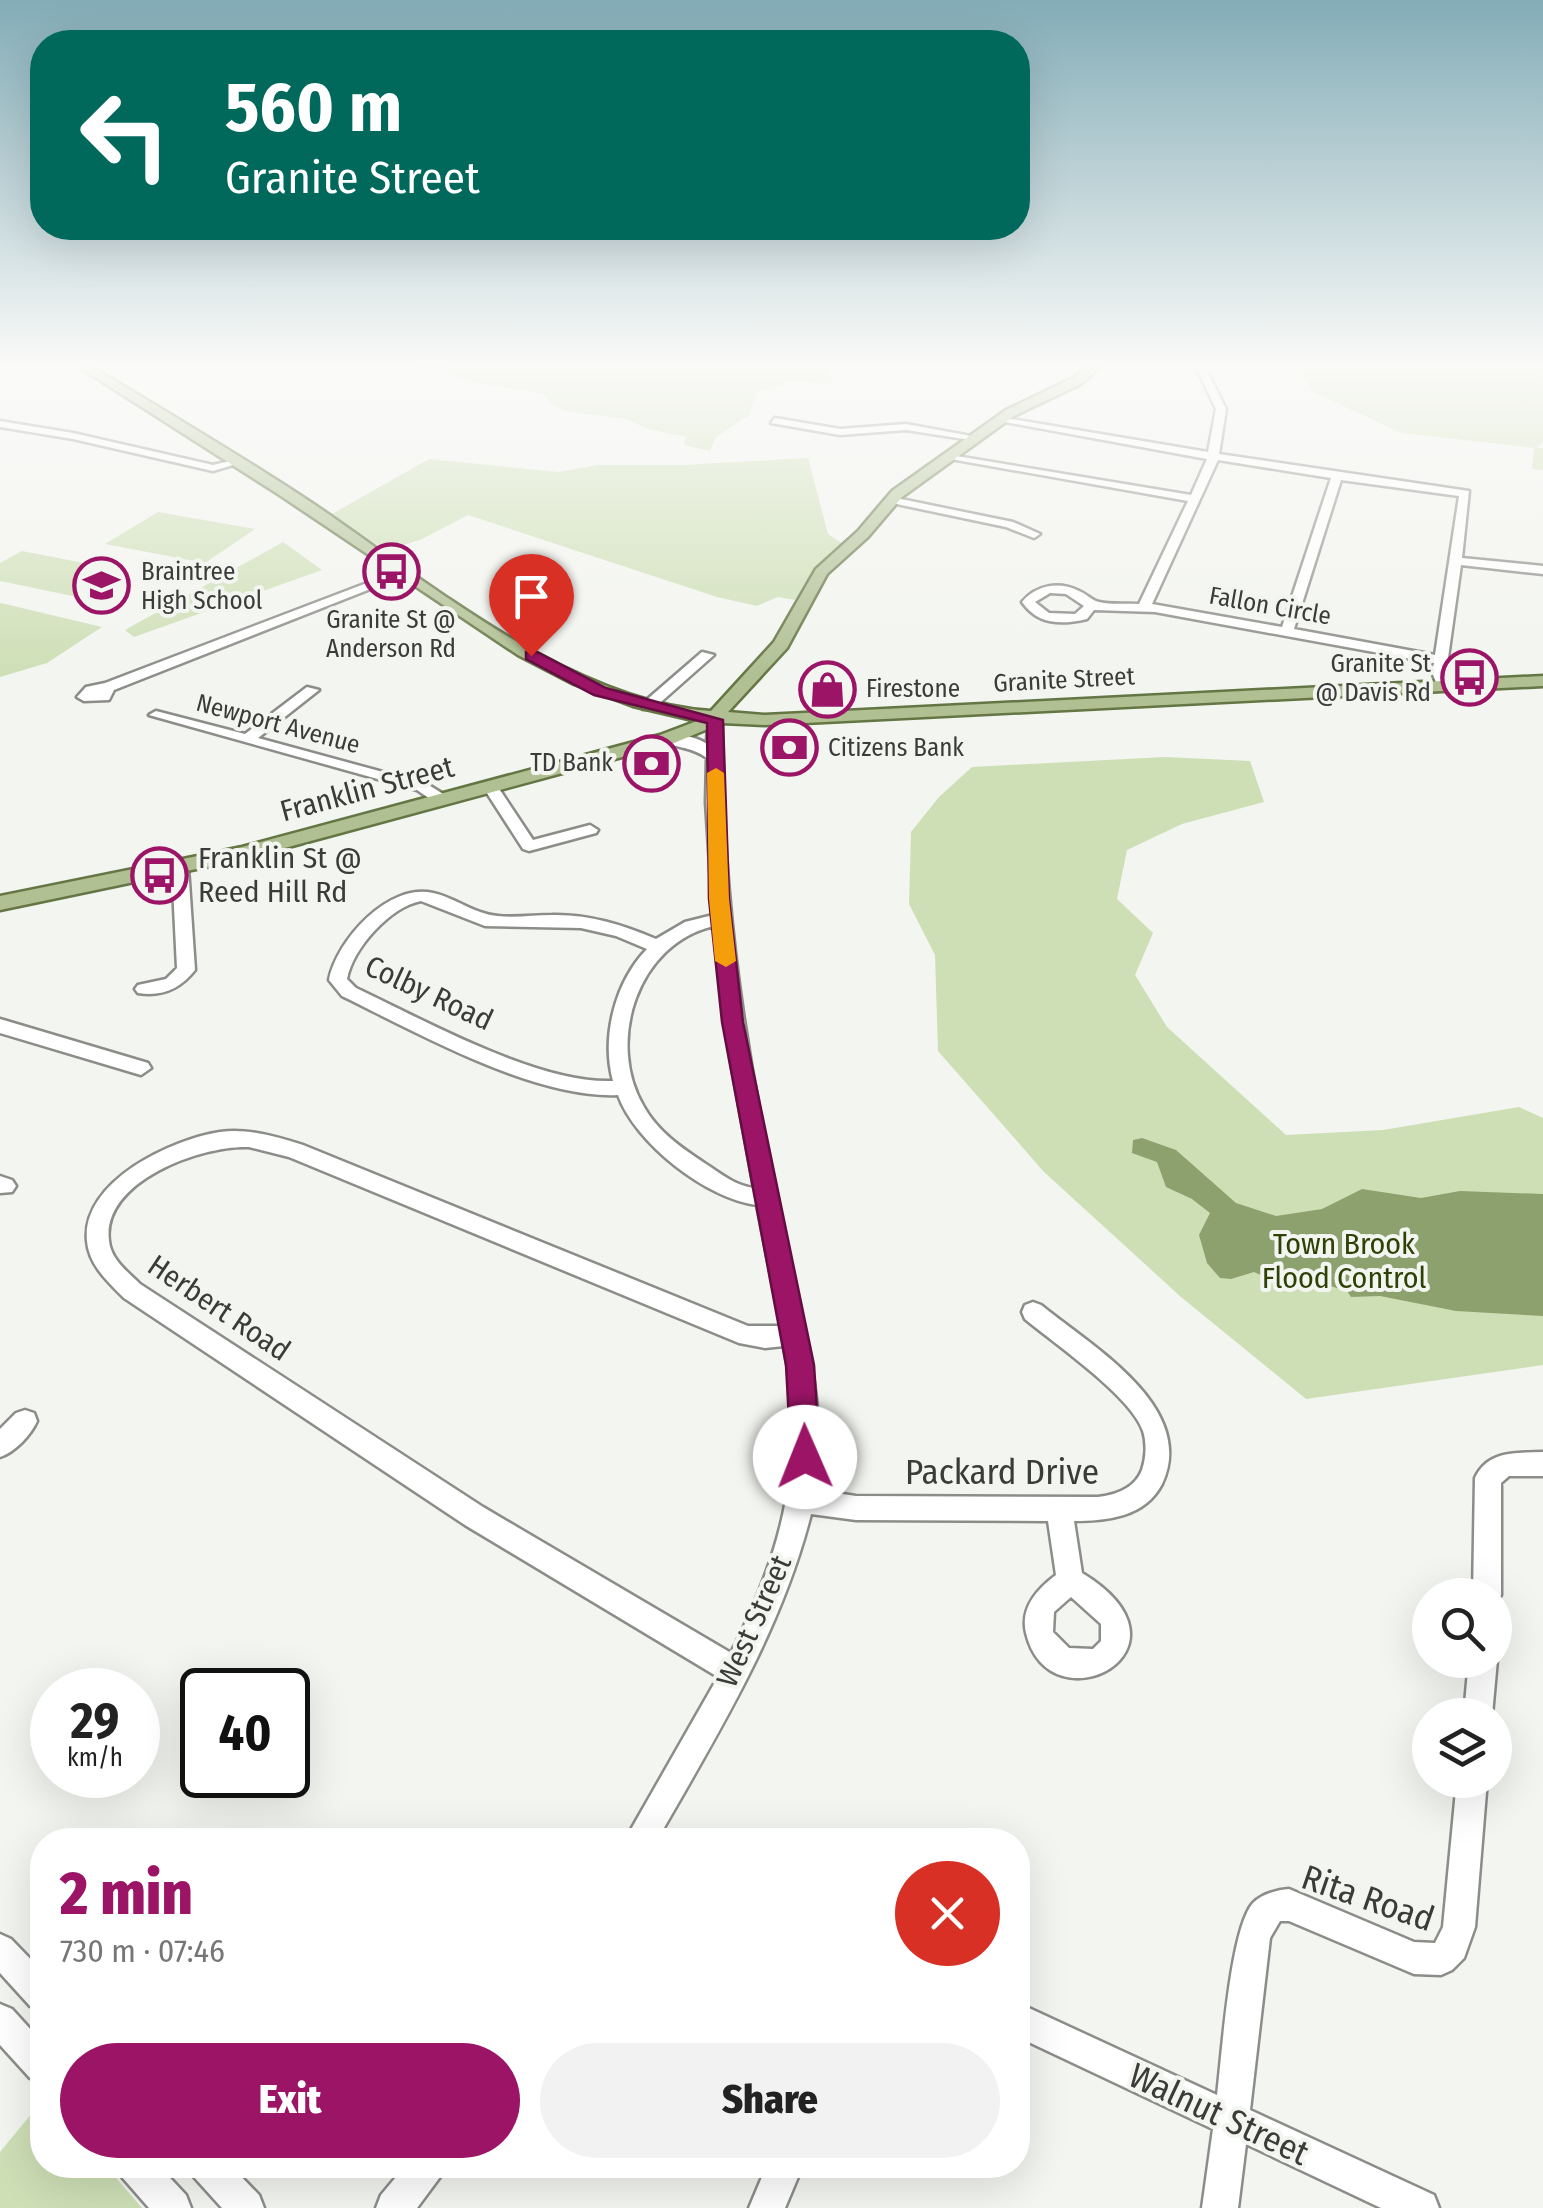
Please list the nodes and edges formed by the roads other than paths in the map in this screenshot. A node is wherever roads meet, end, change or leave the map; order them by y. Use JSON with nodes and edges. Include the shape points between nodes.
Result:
{"nodes":[{"id":1,"x":250,"y":470,"type":"edge"},
{"id":2,"x":933,"y":470,"type":"edge"},
{"id":3,"x":1024,"y":470,"type":"edge"},
{"id":4,"x":1207,"y":470,"type":"edge"},
{"id":5,"x":1297,"y":470,"type":"edge"},
{"id":6,"x":1336,"y":476,"type":"junction"},
{"id":7,"x":1195,"y":498,"type":"junction"},
{"id":8,"x":891,"y":500,"type":"junction"},
{"id":9,"x":1034,"y":534,"type":"dead end"},
{"id":10,"x":1456,"y":561,"type":"junction"},
{"id":11,"x":1543,"y":570,"type":"edge"},
{"id":12,"x":405,"y":574,"type":"junction"},
{"id":13,"x":1091,"y":606,"type":"dead end"},
{"id":14,"x":1144,"y":607,"type":"junction"},
{"id":15,"x":1287,"y":632,"type":"junction"},
{"id":16,"x":146,"y":655,"type":"dead end"},
{"id":17,"x":707,"y":655,"type":"dead end"},
{"id":18,"x":1441,"y":660,"type":"junction"},
{"id":19,"x":160,"y":665,"type":"junction"},
{"id":20,"x":1543,"y":681,"type":"edge"},
{"id":21,"x":108,"y":687,"type":"dead end"},
{"id":22,"x":1445,"y":688,"type":"junction"},
{"id":23,"x":312,"y":690,"type":"dead end"},
{"id":24,"x":651,"y":706,"type":"junction"},
{"id":25,"x":156,"y":715,"type":"dead end"},
{"id":26,"x":715,"y":720,"type":"junction"},
{"id":27,"x":660,"y":737,"type":"junction"},
{"id":28,"x":248,"y":740,"type":"junction"},
{"id":29,"x":714,"y":757,"type":"junction"},
{"id":30,"x":491,"y":787,"type":"junction"},
{"id":31,"x":442,"y":800,"type":"junction"},
{"id":32,"x":590,"y":830,"type":"dead end"},
{"id":33,"x":180,"y":867,"type":"junction"},
{"id":34,"x":0,"y":903,"type":"edge"},
{"id":35,"x":721,"y":919,"type":"junction"},
{"id":36,"x":659,"y":948,"type":"junction"},
{"id":37,"x":144,"y":989,"type":"dead end"},
{"id":38,"x":0,"y":1026,"type":"edge"},
{"id":39,"x":141,"y":1068,"type":"dead end"},
{"id":40,"x":624,"y":1088,"type":"junction"},
{"id":41,"x":764,"y":1198,"type":"junction"},
{"id":42,"x":1033,"y":1312,"type":"dead end"},
{"id":43,"x":794,"y":1335,"type":"junction"},
{"id":44,"x":25,"y":1421,"type":"dead end"},
{"id":45,"x":0,"y":1446,"type":"edge"},
{"id":46,"x":1543,"y":1464,"type":"edge"},
{"id":47,"x":802,"y":1500,"type":"junction"},
{"id":48,"x":1058,"y":1508,"type":"junction"},
{"id":49,"x":1487,"y":1578,"type":"edge"},
{"id":50,"x":1070,"y":1580,"type":"dead end"},
{"id":51,"x":735,"y":1671,"type":"junction"},
{"id":52,"x":1470,"y":1798,"type":"edge"},
{"id":53,"x":648,"y":1828,"type":"edge"},
{"id":54,"x":0,"y":1950,"type":"edge"},
{"id":55,"x":30,"y":1981,"type":"edge"},
{"id":56,"x":0,"y":2021,"type":"edge"},
{"id":57,"x":1030,"y":2026,"type":"edge"},
{"id":58,"x":30,"y":2053,"type":"edge"},
{"id":59,"x":1231,"y":2119,"type":"junction"},
{"id":60,"x":146,"y":2178,"type":"edge"},
{"id":61,"x":218,"y":2178,"type":"edge"},
{"id":62,"x":418,"y":2178,"type":"edge"},
{"id":63,"x":780,"y":2178,"type":"edge"},
{"id":64,"x":173,"y":2208,"type":"edge"},
{"id":65,"x":246,"y":2208,"type":"edge"},
{"id":66,"x":394,"y":2208,"type":"edge"},
{"id":67,"x":767,"y":2208,"type":"edge"},
{"id":68,"x":1220,"y":2208,"type":"edge"},
{"id":69,"x":1421,"y":2208,"type":"edge"}],
"edges":[{"from":1,"to":12,"type":"main road","name":"Granite Street"},
{"from":2,"to":8,"type":"main road"},
{"from":3,"to":7,"type":"street"},
{"from":4,"to":7,"type":"street"},
{"from":5,"to":6,"type":"street"},
{"from":6,"to":10,"type":"street","via":[[1465,494]]},
{"from":6,"to":15,"type":"street"},
{"from":7,"to":14,"type":"street"},
{"from":8,"to":9,"type":"street"},
{"from":8,"to":26,"type":"main road","via":[[821,572],[781,644]]},
{"from":10,"to":11,"type":"street"},
{"from":10,"to":18,"type":"street"},
{"from":12,"to":19,"type":"street"},
{"from":12,"to":24,"type":"main road","name":"Granite Street","via":[[570,678]]},
{"from":13,"to":14,"type":"street","name":"Fallon Circle"},
{"from":14,"to":15,"type":"street","name":"Fallon Circle"},
{"from":15,"to":18,"type":"street","name":"Fallon Circle"},
{"from":16,"to":19,"type":"street"},
{"from":17,"to":24,"type":"street"},
{"from":18,"to":22,"type":"street"},
{"from":19,"to":21,"type":"street"},
{"from":20,"to":22,"type":"main road","name":"Granite Street"},
{"from":22,"to":26,"type":"main road","name":"Granite Street"},
{"from":23,"to":28,"type":"street"},
{"from":24,"to":26,"type":"main road","name":"Granite Street"},
{"from":24,"to":27,"type":"main road","via":[[667,720]]},
{"from":25,"to":28,"type":"street","name":"Newport Avenue"},
{"from":26,"to":27,"type":"main road","name":"Franklin Street"},
{"from":26,"to":29,"type":"street","name":"West Street"},
{"from":27,"to":29,"type":"street","via":[[696,743]]},
{"from":27,"to":30,"type":"main road","name":"Franklin Street"},
{"from":28,"to":31,"type":"street","name":"Newport Avenue","via":[[422,788]]},
{"from":29,"to":35,"type":"street","name":"West Street"},
{"from":30,"to":31,"type":"main road","name":"Franklin Street"},
{"from":30,"to":32,"type":"street","via":[[529,846]]},
{"from":31,"to":33,"type":"main road","name":"Franklin Street"},
{"from":33,"to":34,"type":"main road","name":"Franklin Street"},
{"from":33,"to":37,"type":"street","via":[[186,970],[172,984]]},
{"from":35,"to":36,"type":"street","via":[[698,924]]},
{"from":35,"to":41,"type":"street","name":"West Street"},
{"from":36,"to":40,"type":"street","via":[[631,982],[620,1020],[616,1054]]},
{"from":36,"to":40,"type":"street","name":"Colby Road","via":[[568,921],[484,920],[414,896],[378,919],[338,971],[349,992],[472,1050],[591,1090]]},
{"from":38,"to":39,"type":"street"},
{"from":40,"to":41,"type":"street","via":[[642,1122],[669,1150],[736,1194]]},
{"from":41,"to":43,"type":"street","name":"West Street"},
{"from":42,"to":48,"type":"street","name":"Packard Drive","via":[[1139,1405],[1158,1442],[1152,1477],[1134,1498],[1109,1508]]},
{"from":43,"to":47,"type":"street","name":"West Street","via":[[805,1422]]},
{"from":43,"to":51,"type":"street","name":"Herbert Road","via":[[738,1332],[255,1140],[202,1144],[163,1162],[120,1190],[96,1224],[100,1258],[132,1290],[486,1524]]},
{"from":44,"to":45,"type":"street"},
{"from":46,"to":49,"type":"street","via":[[1504,1466],[1488,1478]]},
{"from":47,"to":48,"type":"street","name":"Packard Drive","via":[[856,1508]]},
{"from":47,"to":51,"type":"street","name":"West Street","via":[[778,1577]]},
{"from":48,"to":50,"type":"street"},
{"from":51,"to":53,"type":"street","name":"West Street"},
{"from":52,"to":59,"type":"street","name":"Rita Road","via":[[1459,1927],[1453,1948],[1441,1959],[1414,1958],[1298,1907],[1280,1904],[1266,1911],[1254,1938]]},
{"from":54,"to":55,"type":"street"},
{"from":56,"to":58,"type":"street"},
{"from":57,"to":59,"type":"street","name":"Walnut Street"},
{"from":59,"to":68,"type":"street"},
{"from":59,"to":69,"type":"street","name":"Walnut Street"},
{"from":60,"to":64,"type":"street"},
{"from":61,"to":65,"type":"street"},
{"from":62,"to":66,"type":"street"},
{"from":63,"to":67,"type":"street"}]}
